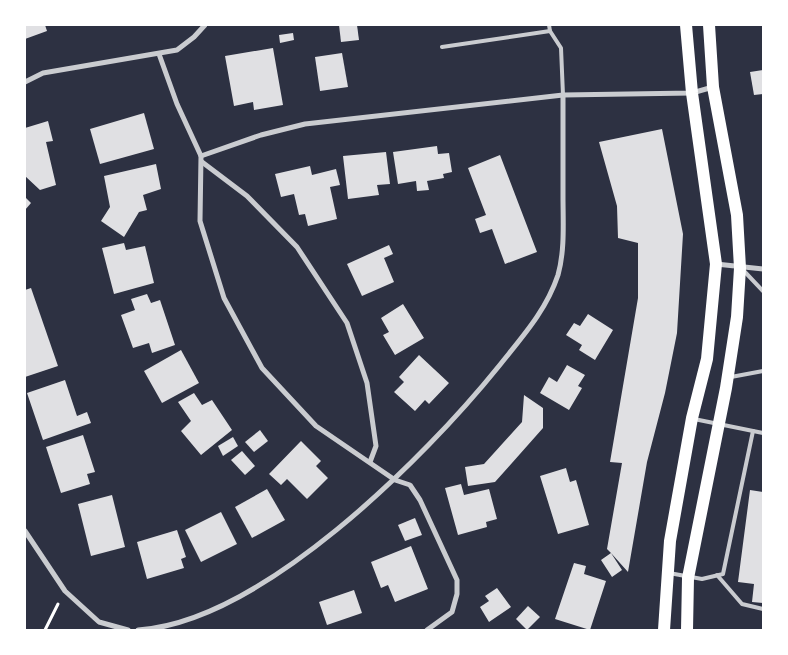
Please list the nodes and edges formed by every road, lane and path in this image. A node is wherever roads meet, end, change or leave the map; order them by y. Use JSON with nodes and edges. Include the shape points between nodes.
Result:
{"nodes":[{"id":1,"x":205,"y":25,"type":"edge"},
{"id":2,"x":549,"y":25,"type":"edge"},
{"id":3,"x":686,"y":25,"type":"edge"},
{"id":4,"x":709,"y":25,"type":"edge"},
{"id":5,"x":550,"y":32,"type":"junction"},
{"id":6,"x":442,"y":47,"type":"dead end"},
{"id":7,"x":159,"y":54,"type":"junction"},
{"id":8,"x":25,"y":82,"type":"edge"},
{"id":9,"x":713,"y":86,"type":"junction"},
{"id":10,"x":692,"y":93,"type":"junction"},
{"id":11,"x":563,"y":95,"type":"junction"},
{"id":12,"x":201,"y":159,"type":"junction"},
{"id":13,"x":716,"y":264,"type":"junction"},
{"id":14,"x":740,"y":268,"type":"junction"},
{"id":15,"x":763,"y":269,"type":"edge"},
{"id":16,"x":763,"y":290,"type":"edge"},
{"id":17,"x":763,"y":371,"type":"edge"},
{"id":18,"x":727,"y":378,"type":"junction"},
{"id":19,"x":692,"y":418,"type":"junction"},
{"id":20,"x":718,"y":423,"type":"junction"},
{"id":21,"x":753,"y":431,"type":"junction"},
{"id":22,"x":763,"y":433,"type":"edge"},
{"id":23,"x":370,"y":462,"type":"junction"},
{"id":24,"x":394,"y":480,"type":"junction"},
{"id":25,"x":25,"y":531,"type":"edge"},
{"id":26,"x":667,"y":573,"type":"junction"},
{"id":27,"x":718,"y":575,"type":"junction"},
{"id":28,"x":688,"y":578,"type":"junction"},
{"id":29,"x":65,"y":591,"type":"junction"},
{"id":30,"x":763,"y":609,"type":"edge"},
{"id":31,"x":45,"y":630,"type":"edge"},
{"id":32,"x":128,"y":630,"type":"edge"},
{"id":33,"x":138,"y":630,"type":"edge"},
{"id":34,"x":427,"y":630,"type":"edge"},
{"id":35,"x":664,"y":630,"type":"edge"},
{"id":36,"x":686,"y":630,"type":"edge"}],
"edges":[{"from":1,"to":7,"type":"street","via":[[177,50]]},
{"from":2,"to":5,"type":"lane"},
{"from":3,"to":10,"type":"main road"},
{"from":4,"to":9,"type":"main road"},
{"from":5,"to":6,"type":"lane"},
{"from":5,"to":11,"type":"lane","via":[[561,48]]},
{"from":7,"to":8,"type":"street","via":[[43,73]]},
{"from":7,"to":12,"type":"street"},
{"from":9,"to":10,"type":"street"},
{"from":9,"to":14,"type":"main road","via":[[737,215]]},
{"from":10,"to":11,"type":"street"},
{"from":10,"to":13,"type":"main road"},
{"from":11,"to":12,"type":"street","via":[[305,124],[261,135]]},
{"from":11,"to":24,"type":"street","via":[[563,241],[558,274],[545,307],[477,394]]},
{"from":12,"to":23,"type":"street","via":[[247,196],[297,247],[347,323],[367,383],[376,446]]},
{"from":12,"to":23,"type":"street","via":[[200,221],[224,298],[262,368],[316,426]]},
{"from":13,"to":14,"type":"street"},
{"from":13,"to":19,"type":"main road","via":[[707,359]]},
{"from":14,"to":15,"type":"street"},
{"from":14,"to":16,"type":"lane"},
{"from":14,"to":18,"type":"main road","via":[[737,317]]},
{"from":17,"to":18,"type":"lane"},
{"from":18,"to":20,"type":"main road"},
{"from":19,"to":20,"type":"lane"},
{"from":19,"to":26,"type":"main road"},
{"from":20,"to":21,"type":"lane"},
{"from":20,"to":28,"type":"main road"},
{"from":21,"to":22,"type":"lane"},
{"from":21,"to":27,"type":"lane","via":[[723,574]]},
{"from":23,"to":24,"type":"street"},
{"from":24,"to":33,"type":"street","via":[[300,558],[227,604],[160,628]]},
{"from":24,"to":34,"type":"street","via":[[410,485],[420,500],[457,580],[452,612]]},
{"from":25,"to":29,"type":"street"},
{"from":26,"to":28,"type":"lane"},
{"from":26,"to":35,"type":"main road"},
{"from":27,"to":28,"type":"lane"},
{"from":27,"to":30,"type":"lane","via":[[742,604]]},
{"from":28,"to":36,"type":"main road"},
{"from":29,"to":31,"type":"path"},
{"from":29,"to":32,"type":"street","via":[[99,622]]}]}
